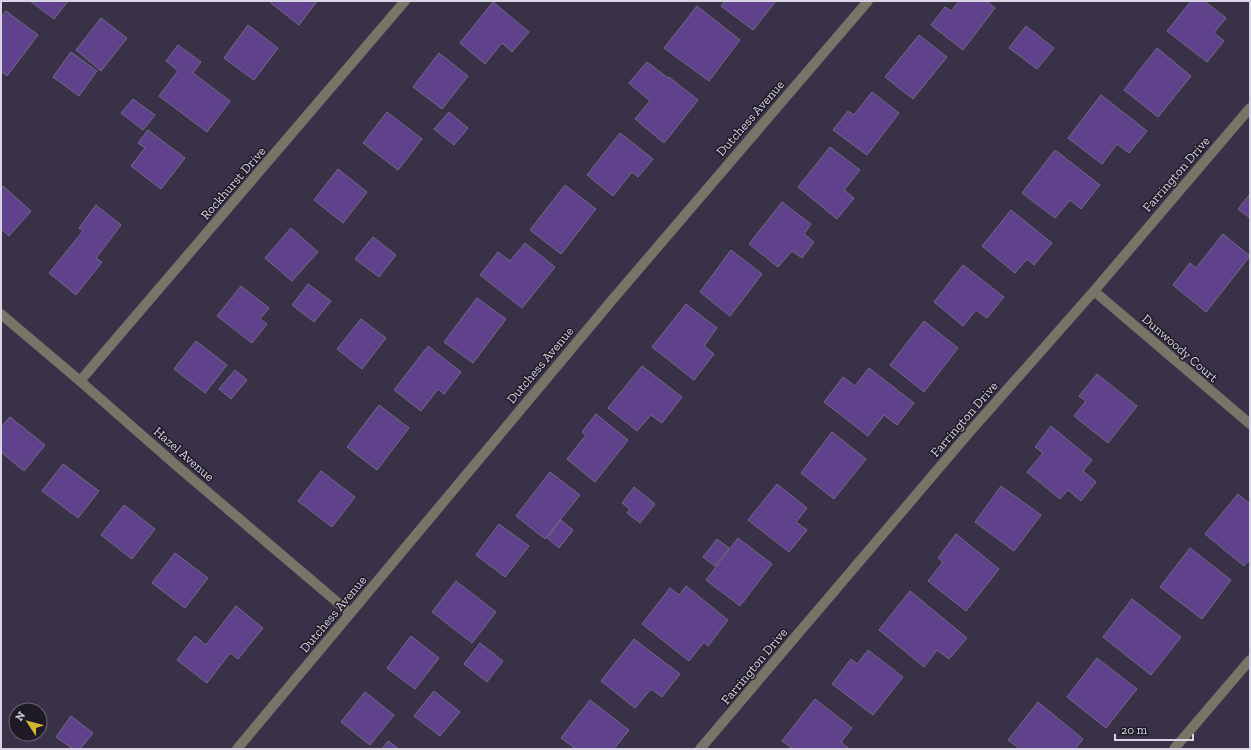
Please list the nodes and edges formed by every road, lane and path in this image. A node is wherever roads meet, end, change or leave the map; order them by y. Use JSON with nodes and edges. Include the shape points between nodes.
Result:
{"nodes":[{"id":1,"x":405,"y":1,"type":"edge"},
{"id":2,"x":868,"y":1,"type":"edge"},
{"id":3,"x":1250,"y":108,"type":"edge"},
{"id":4,"x":1094,"y":291,"type":"junction"},
{"id":5,"x":1,"y":314,"type":"edge"},
{"id":6,"x":80,"y":381,"type":"junction"},
{"id":7,"x":1250,"y":424,"type":"edge"},
{"id":8,"x":350,"y":613,"type":"junction"},
{"id":9,"x":1250,"y":660,"type":"edge"},
{"id":10,"x":237,"y":749,"type":"edge"},
{"id":11,"x":700,"y":749,"type":"edge"},
{"id":12,"x":1174,"y":749,"type":"edge"}],
"edges":[{"from":1,"to":6,"type":"street","name":"Rockhurst Drive"},
{"from":2,"to":8,"type":"street","name":"Dutchess Avenue","via":[[613,299]]},
{"from":3,"to":4,"type":"street","name":"Farrington Drive"},
{"from":4,"to":7,"type":"street","name":"Dunwoody Court"},
{"from":4,"to":11,"type":"street","name":"Farrington Drive","via":[[967,435]]},
{"from":5,"to":6,"type":"street","name":"Hazel Avenue"},
{"from":6,"to":8,"type":"street","name":"Hazel Avenue"},
{"from":8,"to":10,"type":"street","name":"Dutchess Avenue"},
{"from":9,"to":12,"type":"street"}]}
